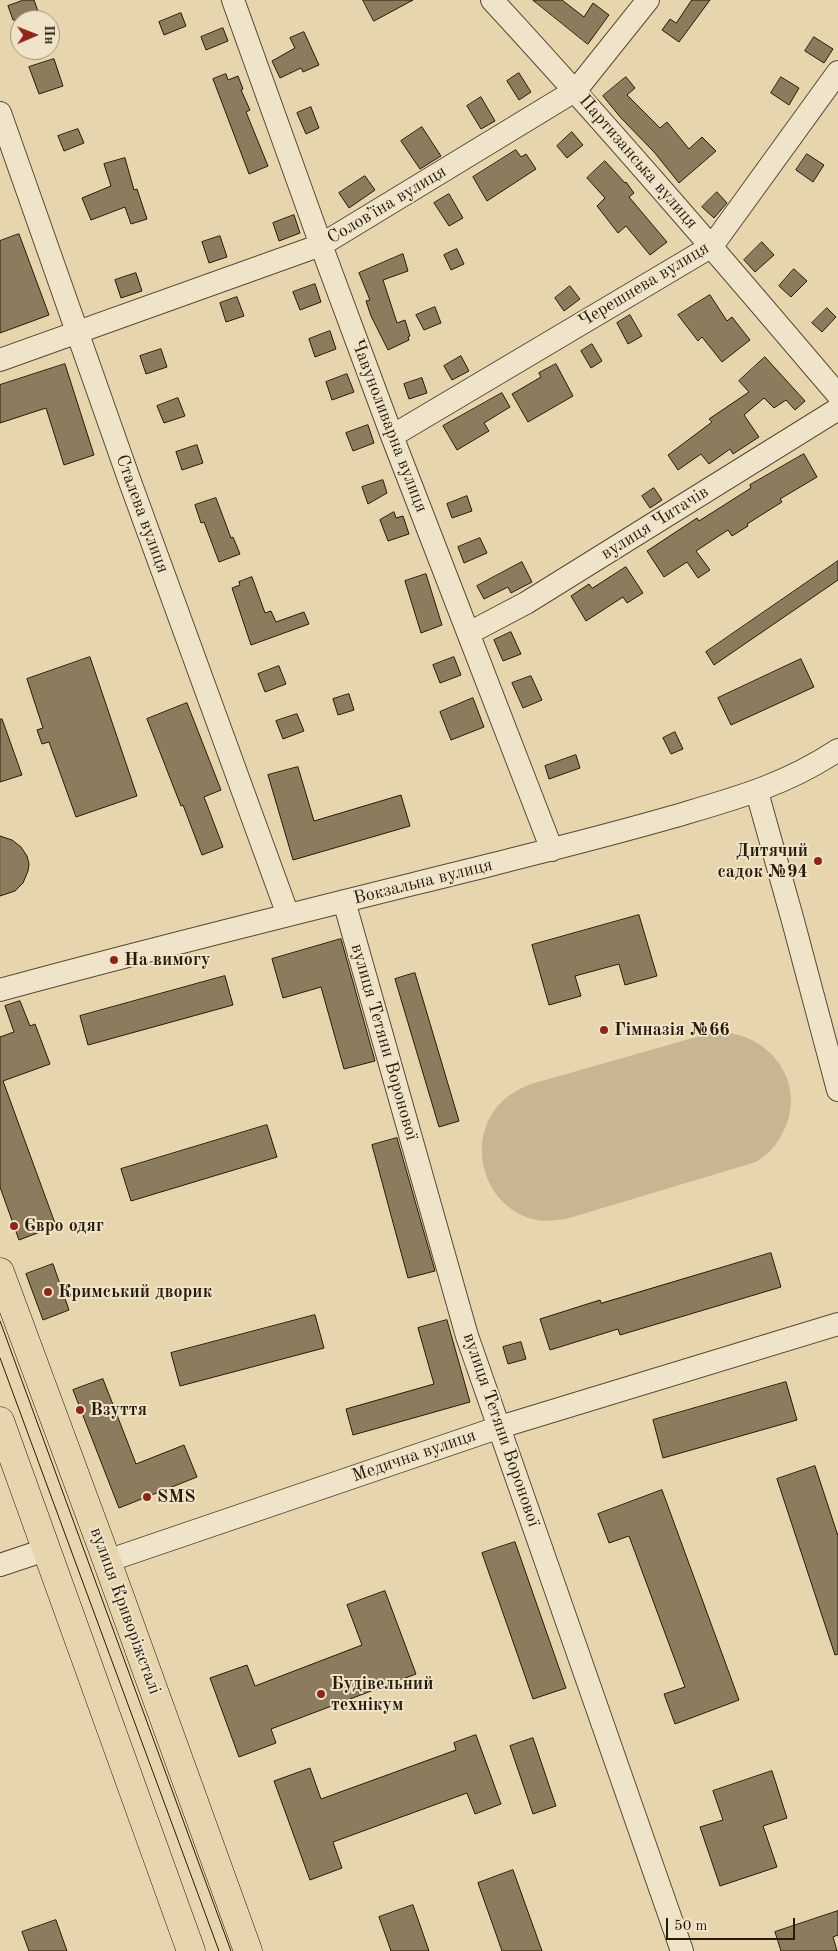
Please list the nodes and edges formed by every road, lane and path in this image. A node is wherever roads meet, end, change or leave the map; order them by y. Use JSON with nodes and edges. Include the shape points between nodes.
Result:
{"nodes":[{"id":1,"x":233,"y":0,"type":"edge"},
{"id":2,"x":492,"y":0,"type":"edge"},
{"id":3,"x":648,"y":0,"type":"edge"},
{"id":4,"x":838,"y":72,"type":"edge"},
{"id":5,"x":576,"y":90,"type":"junction"},
{"id":6,"x":0,"y":113,"type":"edge"},
{"id":7,"x":321,"y":244,"type":"junction"},
{"id":8,"x":712,"y":246,"type":"junction"},
{"id":9,"x":76,"y":331,"type":"junction"},
{"id":10,"x":0,"y":360,"type":"edge"},
{"id":11,"x":838,"y":395,"type":"edge"},
{"id":12,"x":838,"y":409,"type":"edge"},
{"id":13,"x":392,"y":436,"type":"junction"},
{"id":14,"x":469,"y":633,"type":"junction"},
{"id":15,"x":838,"y":750,"type":"edge"},
{"id":16,"x":757,"y":792,"type":"junction"},
{"id":17,"x":552,"y":850,"type":"junction"},
{"id":18,"x":344,"y":901,"type":"junction"},
{"id":19,"x":288,"y":915,"type":"junction"},
{"id":20,"x":0,"y":990,"type":"edge"},
{"id":21,"x":838,"y":1090,"type":"edge"},
{"id":22,"x":0,"y":1272,"type":"edge"},
{"id":23,"x":838,"y":1324,"type":"edge"},
{"id":24,"x":0,"y":1421,"type":"edge"},
{"id":25,"x":500,"y":1427,"type":"junction"},
{"id":26,"x":46,"y":1550,"type":"junction"},
{"id":27,"x":107,"y":1561,"type":"junction"},
{"id":28,"x":0,"y":1565,"type":"edge"},
{"id":29,"x":191,"y":1951,"type":"edge"},
{"id":30,"x":248,"y":1951,"type":"edge"},
{"id":31,"x":682,"y":1951,"type":"edge"}],
"edges":[{"from":1,"to":7,"type":"street","name":"Чавуноливарна вулиця"},
{"from":2,"to":5,"type":"street","name":"Партизанська вулиця"},
{"from":3,"to":5,"type":"street","name":"Соловʼїна вулиця"},
{"from":4,"to":8,"type":"street","name":"Черешнева вулиця"},
{"from":5,"to":7,"type":"street","name":"Соловʼїна вулиця"},
{"from":5,"to":8,"type":"street","name":"Партизанська вулиця"},
{"from":6,"to":9,"type":"street","name":"Сталева вулиця"},
{"from":7,"to":9,"type":"street","name":"Соловʼїна вулиця"},
{"from":7,"to":13,"type":"street","name":"Чавуноливарна вулиця"},
{"from":8,"to":11,"type":"street","name":"Партизанська вулиця"},
{"from":8,"to":13,"type":"street","name":"Черешнева вулиця"},
{"from":9,"to":10,"type":"street","name":"Соловʼїна вулиця"},
{"from":9,"to":19,"type":"street","name":"Сталева вулиця"},
{"from":12,"to":14,"type":"street","name":"вулиця Читачів","via":[[526,603]]},
{"from":13,"to":14,"type":"street","name":"Чавуноливарна вулиця"},
{"from":14,"to":17,"type":"street","name":"Чавуноливарна вулиця"},
{"from":15,"to":16,"type":"street","name":"Вокзальна вулиця","via":[[798,774]]},
{"from":16,"to":17,"type":"street","name":"Вокзальна вулиця"},
{"from":16,"to":21,"type":"street"},
{"from":17,"to":18,"type":"street","name":"Вокзальна вулиця"},
{"from":18,"to":19,"type":"street","name":"Вокзальна вулиця"},
{"from":18,"to":25,"type":"street","name":"вулиця Тетяни Воронової","via":[[467,1336]]},
{"from":19,"to":20,"type":"street","name":"Вокзальна вулиця"},
{"from":22,"to":27,"type":"main road","name":"вулиця Криворіжсталі"},
{"from":23,"to":25,"type":"street","name":"Медична вулиця"},
{"from":24,"to":26,"type":"main road"},
{"from":25,"to":27,"type":"street","name":"Медична вулиця"},
{"from":25,"to":31,"type":"street","name":"вулиця Тетяни Воронової"},
{"from":26,"to":28,"type":"street"},
{"from":26,"to":29,"type":"main road"},
{"from":27,"to":30,"type":"main road","name":"вулиця Криворіжсталі"}]}
